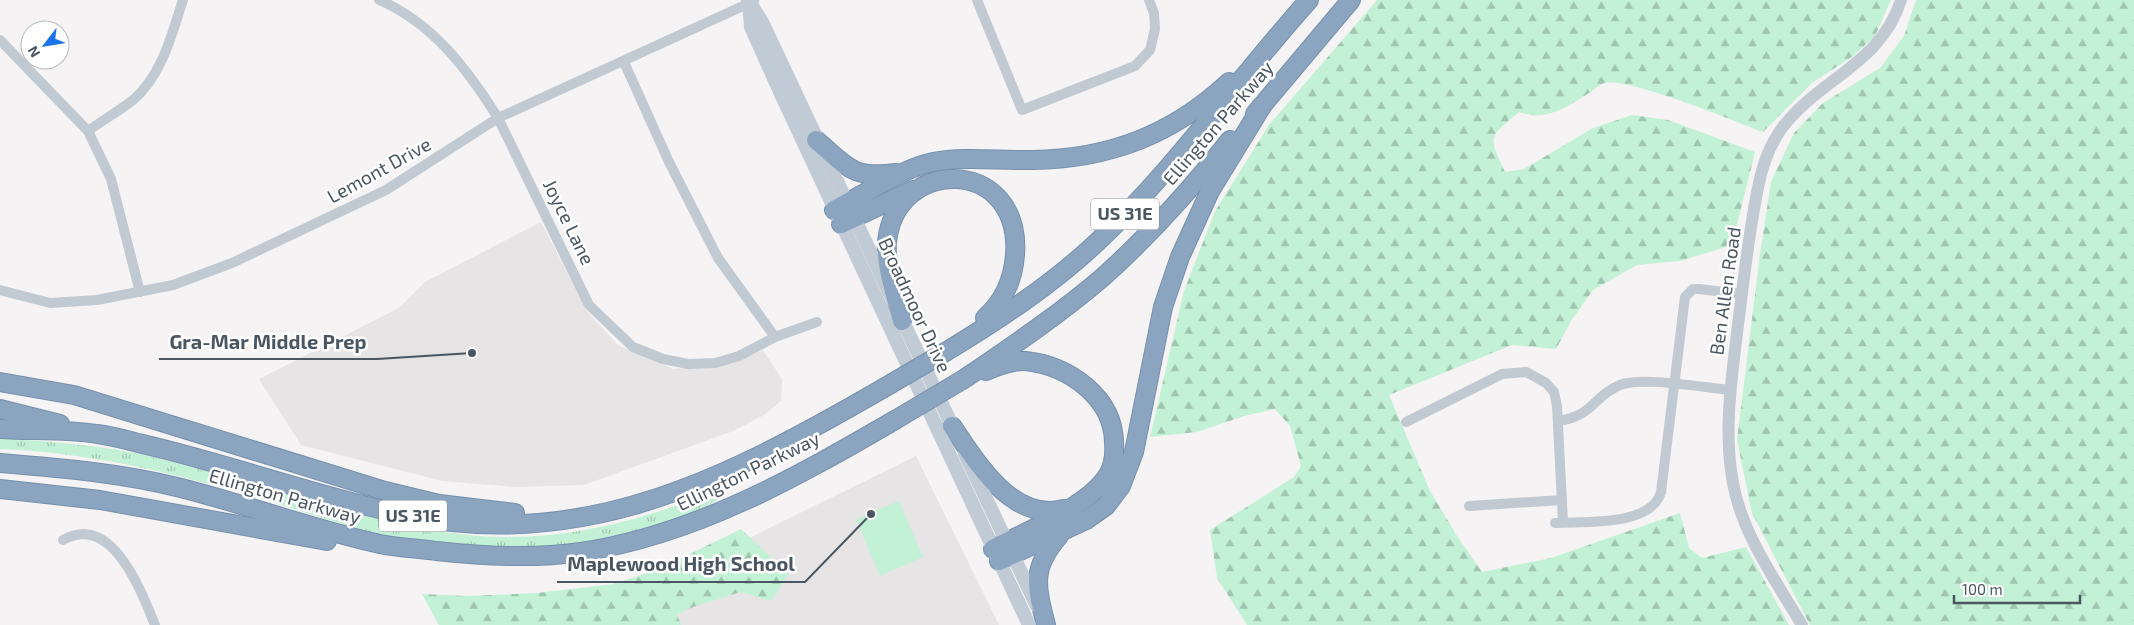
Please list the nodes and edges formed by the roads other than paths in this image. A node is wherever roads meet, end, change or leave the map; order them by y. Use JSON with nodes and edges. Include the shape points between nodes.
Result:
{"nodes":[{"id":1,"x":183,"y":0,"type":"edge"},
{"id":2,"x":379,"y":0,"type":"edge"},
{"id":3,"x":977,"y":0,"type":"edge"},
{"id":4,"x":1149,"y":0,"type":"edge"},
{"id":5,"x":1309,"y":0,"type":"edge"},
{"id":6,"x":1351,"y":0,"type":"edge"},
{"id":7,"x":1902,"y":0,"type":"edge"},
{"id":8,"x":751,"y":1,"type":"edge"},
{"id":9,"x":0,"y":40,"type":"edge"},
{"id":10,"x":1271,"y":42,"type":"junction"},
{"id":11,"x":624,"y":62,"type":"junction"},
{"id":12,"x":1262,"y":106,"type":"junction"},
{"id":13,"x":498,"y":118,"type":"junction"},
{"id":14,"x":88,"y":130,"type":"junction"},
{"id":15,"x":816,"y":140,"type":"junction"},
{"id":16,"x":904,"y":172,"type":"junction"},
{"id":17,"x":928,"y":184,"type":"junction"},
{"id":18,"x":843,"y":213,"type":"junction"},
{"id":19,"x":0,"y":290,"type":"edge"},
{"id":20,"x":140,"y":292,"type":"junction"},
{"id":21,"x":1742,"y":294,"type":"junction"},
{"id":22,"x":902,"y":320,"type":"junction"},
{"id":23,"x":817,"y":322,"type":"dead end"},
{"id":24,"x":775,"y":337,"type":"junction"},
{"id":25,"x":947,"y":351,"type":"junction"},
{"id":26,"x":964,"y":379,"type":"junction"},
{"id":27,"x":0,"y":382,"type":"edge"},
{"id":28,"x":1674,"y":385,"type":"junction"},
{"id":29,"x":1731,"y":390,"type":"junction"},
{"id":30,"x":0,"y":409,"type":"edge"},
{"id":31,"x":1558,"y":421,"type":"junction"},
{"id":32,"x":1406,"y":422,"type":"dead end"},
{"id":33,"x":952,"y":426,"type":"junction"},
{"id":34,"x":0,"y":429,"type":"edge"},
{"id":35,"x":97,"y":434,"type":"junction"},
{"id":36,"x":4,"y":464,"type":"edge"},
{"id":37,"x":0,"y":489,"type":"edge"},
{"id":38,"x":1562,"y":500,"type":"junction"},
{"id":39,"x":650,"y":502,"type":"junction"},
{"id":40,"x":1469,"y":506,"type":"dead end"},
{"id":41,"x":1069,"y":508,"type":"junction"},
{"id":42,"x":1063,"y":532,"type":"junction"},
{"id":43,"x":63,"y":540,"type":"dead end"},
{"id":44,"x":383,"y":544,"type":"junction"},
{"id":45,"x":1003,"y":552,"type":"junction"},
{"id":46,"x":155,"y":625,"type":"edge"},
{"id":47,"x":1029,"y":625,"type":"edge"},
{"id":48,"x":1046,"y":625,"type":"edge"},
{"id":49,"x":1802,"y":625,"type":"edge"}],
"edges":[{"from":1,"to":14,"type":"street","via":[[165,52],[151,78],[134,99]]},
{"from":2,"to":13,"type":"street","name":"Joyce Lane","via":[[422,25],[445,46]]},
{"from":3,"to":4,"type":"street","via":[[1022,110],[1135,66],[1150,50],[1155,29]]},
{"from":5,"to":10,"type":"highway","name":"Ellington Parkway","number":"US 31E"},
{"from":6,"to":12,"type":"highway","name":"Ellington Parkway","number":"US 31E"},
{"from":7,"to":21,"type":"street","name":"Ben Allen Road","via":[[1891,27],[1871,52],[1806,104],[1783,127],[1773,144],[1759,182]]},
{"from":8,"to":11,"type":"street","name":"Lemont Drive"},
{"from":8,"to":15,"type":"main road","name":"Broadmoor Drive"},
{"from":8,"to":18,"type":"main road","name":"Broadmoor Drive","via":[[751,27]]},
{"from":9,"to":14,"type":"street"},
{"from":10,"to":16,"type":"highway","via":[[1191,113],[1130,145],[1067,159],[934,161]]},
{"from":10,"to":25,"type":"highway","name":"Ellington Parkway","number":"US 31E","via":[[1183,152],[1095,245],[1038,292]]},
{"from":11,"to":13,"type":"street","name":"Lemont Drive"},
{"from":11,"to":24,"type":"street","via":[[669,162],[718,258]]},
{"from":12,"to":26,"type":"highway","name":"Ellington Parkway","number":"US 31E","via":[[1176,204],[1117,263],[1057,313]]},
{"from":12,"to":42,"type":"highway","via":[[1210,191],[1180,257],[1159,322],[1134,452],[1126,476],[1102,509]]},
{"from":13,"to":20,"type":"street","name":"Lemont Drive","via":[[386,190],[232,263],[173,285]]},
{"from":13,"to":24,"type":"street","name":"Joyce Lane","via":[[589,305],[633,347],[662,359],[688,364],[739,356]]},
{"from":14,"to":20,"type":"street","via":[[111,179]]},
{"from":15,"to":16,"type":"highway","via":[[841,163],[859,173],[872,176]]},
{"from":15,"to":18,"type":"main road","name":"Broadmoor Drive"},
{"from":16,"to":18,"type":"highway"},
{"from":17,"to":18,"type":"highway"},
{"from":17,"to":22,"type":"highway","via":[[910,196],[897,211],[889,234],[888,256]]},
{"from":17,"to":25,"type":"highway","via":[[952,179],[988,188],[1006,207],[1015,240],[1012,275],[1000,302]]},
{"from":18,"to":22,"type":"main road","name":"Broadmoor Drive"},
{"from":18,"to":45,"type":"main road","name":"Broadmoor Drive"},
{"from":19,"to":20,"type":"street","name":"Lemont Drive","via":[[50,303],[97,300]]},
{"from":21,"to":28,"type":"street","via":[[1699,289],[1688,292]]},
{"from":21,"to":29,"type":"street","name":"Ben Allen Road"},
{"from":22,"to":33,"type":"main road","name":"Broadmoor Drive"},
{"from":23,"to":24,"type":"street","name":"Joyce Lane"},
{"from":25,"to":39,"type":"highway","name":"Ellington Parkway","number":"US 31E","bridge":true,"via":[[769,453]]},
{"from":26,"to":41,"type":"highway","via":[[996,366],[1024,361],[1062,371],[1094,396],[1110,420],[1114,440],[1113,463],[1096,490]]},
{"from":26,"to":44,"type":"highway","name":"Ellington Parkway","number":"US 31E","bridge":true,"via":[[796,474],[680,528],[581,552],[512,556],[463,554]]},
{"from":27,"to":39,"type":"highway","via":[[74,395],[385,491],[438,504],[497,512],[574,511]]},
{"from":28,"to":29,"type":"street"},
{"from":28,"to":31,"type":"street","via":[[1621,384],[1583,414]]},
{"from":28,"to":38,"type":"street","via":[[1661,492],[1657,502],[1634,517],[1559,522]]},
{"from":29,"to":49,"type":"street","name":"Ben Allen Road","via":[[1729,453],[1737,502],[1768,568]]},
{"from":30,"to":35,"type":"highway","number":"US 31E"},
{"from":31,"to":32,"type":"street","via":[[1554,392],[1546,383],[1526,372],[1502,374]]},
{"from":31,"to":38,"type":"street"},
{"from":33,"to":41,"type":"highway","via":[[994,483],[1010,496],[1040,509],[1058,511]]},
{"from":33,"to":45,"type":"main road","name":"Broadmoor Drive"},
{"from":34,"to":35,"type":"highway","name":"Ellington Parkway"},
{"from":35,"to":39,"type":"highway","name":"Ellington Parkway","number":"US 31E","via":[[370,506],[440,520],[506,524],[572,520]]},
{"from":36,"to":44,"type":"highway","name":"Ellington Parkway","number":"US 31E","via":[[84,470],[180,488],[302,525]]},
{"from":37,"to":44,"type":"highway","via":[[100,500],[313,540]]},
{"from":38,"to":40,"type":"street"},
{"from":41,"to":45,"type":"highway"},
{"from":42,"to":45,"type":"highway"},
{"from":42,"to":48,"type":"highway","via":[[1048,549],[1038,573],[1037,590]]},
{"from":43,"to":46,"type":"street","via":[[71,535],[88,534],[101,537],[111,546],[141,592]]},
{"from":45,"to":47,"type":"main road","name":"Broadmoor Drive"},
{"from":45,"to":48,"type":"main road","name":"Broadmoor Drive"}]}
